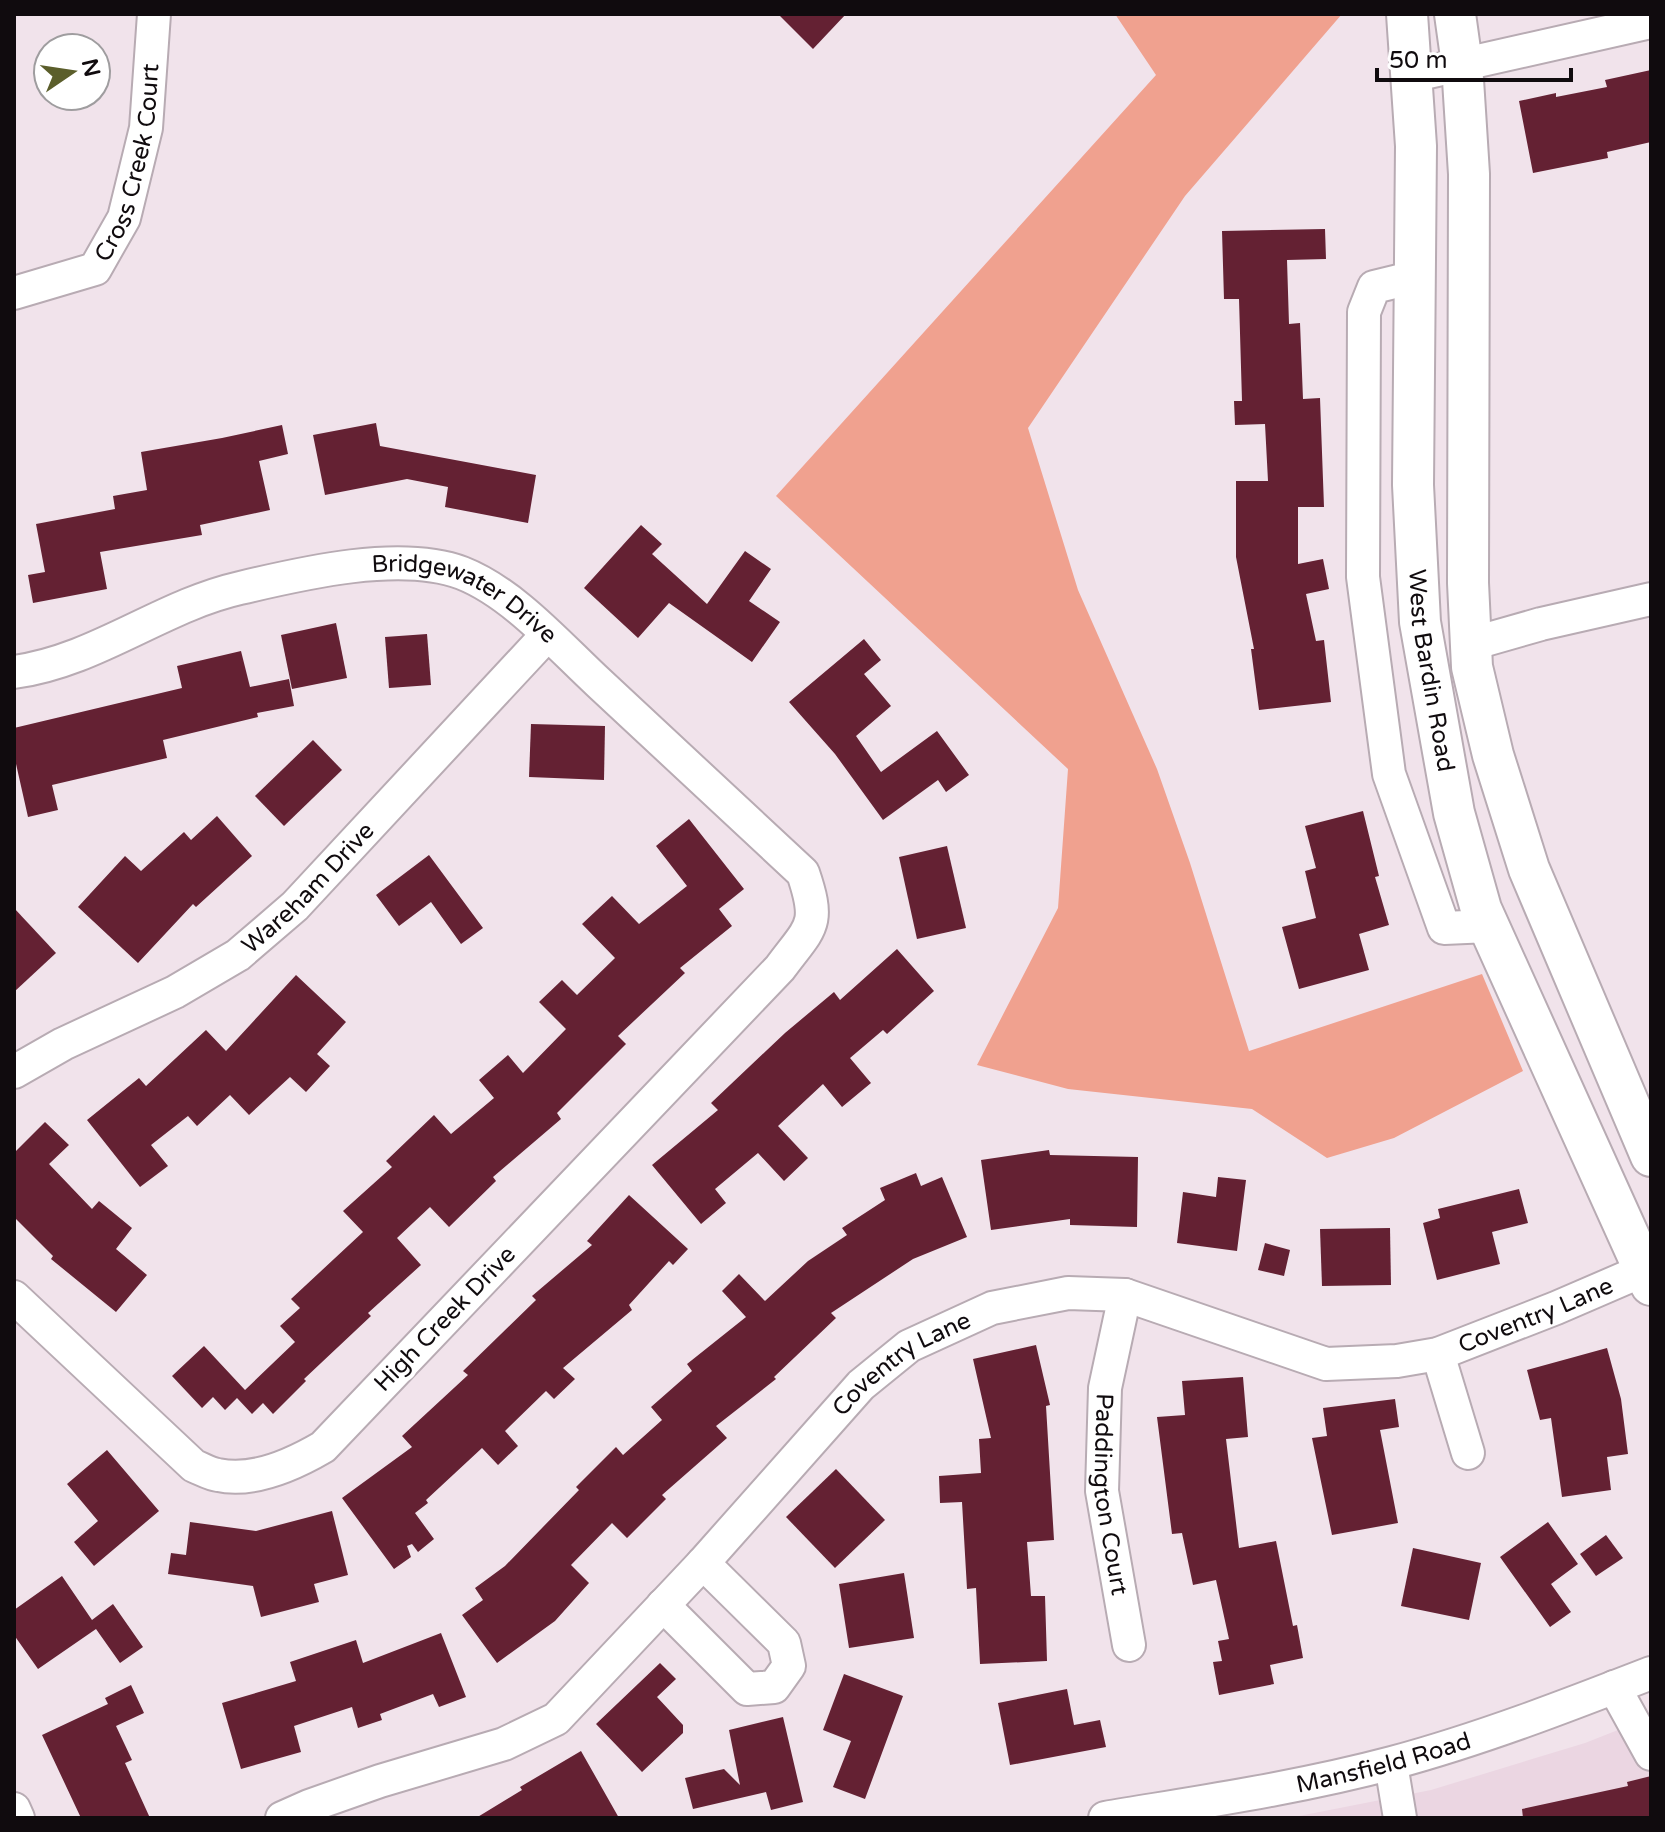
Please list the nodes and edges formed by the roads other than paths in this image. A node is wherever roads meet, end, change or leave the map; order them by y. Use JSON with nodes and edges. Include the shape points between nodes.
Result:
{"nodes":[{"id":1,"x":154,"y":14,"type":"edge"},
{"id":2,"x":1407,"y":14,"type":"edge"},
{"id":3,"x":1455,"y":14,"type":"edge"},
{"id":4,"x":1651,"y":22,"type":"edge"},
{"id":5,"x":1462,"y":64,"type":"junction"},
{"id":6,"x":1411,"y":76,"type":"junction"},
{"id":7,"x":1415,"y":277,"type":"junction"},
{"id":8,"x":14,"y":293,"type":"edge"},
{"id":9,"x":1651,"y":599,"type":"edge"},
{"id":10,"x":547,"y":635,"type":"junction"},
{"id":11,"x":1471,"y":644,"type":"junction"},
{"id":12,"x":14,"y":672,"type":"edge"},
{"id":13,"x":814,"y":903,"type":"joint"},
{"id":14,"x":1489,"y":926,"type":"junction"},
{"id":15,"x":14,"y":1072,"type":"edge"},
{"id":16,"x":1651,"y":1156,"type":"edge"},
{"id":17,"x":1648,"y":1277,"type":"edge"},
{"id":18,"x":1125,"y":1295,"type":"junction"},
{"id":19,"x":14,"y":1297,"type":"edge"},
{"id":20,"x":1438,"y":1354,"type":"junction"},
{"id":21,"x":1468,"y":1453,"type":"dead end"},
{"id":22,"x":703,"y":1563,"type":"junction"},
{"id":23,"x":663,"y":1605,"type":"junction"},
{"id":24,"x":1129,"y":1645,"type":"dead end"},
{"id":25,"x":1651,"y":1673,"type":"edge"},
{"id":26,"x":1614,"y":1687,"type":"junction"},
{"id":27,"x":1651,"y":1754,"type":"edge"},
{"id":28,"x":1391,"y":1764,"type":"junction"},
{"id":29,"x":1220,"y":1808,"type":"edge"},
{"id":30,"x":14,"y":1809,"type":"edge"},
{"id":31,"x":18,"y":1818,"type":"edge"},
{"id":32,"x":282,"y":1818,"type":"edge"},
{"id":33,"x":1105,"y":1818,"type":"edge"},
{"id":34,"x":1400,"y":1818,"type":"edge"}],
"edges":[{"from":1,"to":8,"type":"street","name":"Cross Creek Court","via":[[146,128],[124,218],[95,269]]},
{"from":2,"to":6,"type":"main road","name":"West Bardin Road"},
{"from":3,"to":5,"type":"main road","name":"West Bardin Road"},
{"from":4,"to":5,"type":"street"},
{"from":5,"to":6,"type":"street"},
{"from":5,"to":11,"type":"main road","name":"West Bardin Road","via":[[1469,174]]},
{"from":6,"to":7,"type":"main road","name":"West Bardin Road"},
{"from":7,"to":14,"type":"main road","name":"West Bardin Road","via":[[1413,485],[1420,622],[1454,813]]},
{"from":7,"to":14,"type":"street","via":[[1374,287],[1364,312],[1363,577],[1389,774],[1444,928]]},
{"from":9,"to":11,"type":"street"},
{"from":10,"to":12,"type":"street","name":"Bridgewater Drive","via":[[498,592],[461,573],[415,564],[357,565],[238,588],[173,610],[90,652]]},
{"from":10,"to":13,"type":"street","name":"Bridgewater Drive","via":[[803,873]]},
{"from":10,"to":15,"type":"street","name":"Wareham Drive","via":[[295,906],[238,955]]},
{"from":11,"to":16,"type":"main road","name":"West Bardin Road","via":[[1493,755],[1529,869]]},
{"from":13,"to":19,"type":"street","name":"High Creek Drive","via":[[811,927],[780,968],[323,1447],[298,1462],[243,1477],[194,1466]]},
{"from":14,"to":17,"type":"main road","name":"West Bardin Road"},
{"from":17,"to":20,"type":"street","name":"Coventry Lane"},
{"from":18,"to":20,"type":"street","name":"Coventry Lane","via":[[1326,1364]]},
{"from":18,"to":22,"type":"street","name":"Coventry Lane","via":[[1068,1293],[992,1308],[909,1346],[861,1385]]},
{"from":18,"to":24,"type":"street","name":"Paddington Court","via":[[1105,1388],[1102,1491]]},
{"from":20,"to":21,"type":"street"},
{"from":22,"to":23,"type":"street","name":"Coventry Lane"},
{"from":22,"to":23,"type":"street","via":[[784,1643],[789,1666],[774,1687],[747,1689]]},
{"from":23,"to":32,"type":"street","name":"Coventry Lane","via":[[556,1719],[504,1744],[380,1781]]},
{"from":25,"to":26,"type":"street","name":"Mansfield Road"},
{"from":26,"to":27,"type":"street"},
{"from":26,"to":28,"type":"street","name":"Mansfield Road","via":[[1515,1726]]},
{"from":28,"to":29,"type":"street","name":"Mansfield Road"},
{"from":28,"to":34,"type":"street"},
{"from":29,"to":33,"type":"street","name":"Mansfield Road"},
{"from":30,"to":31,"type":"street"}]}
